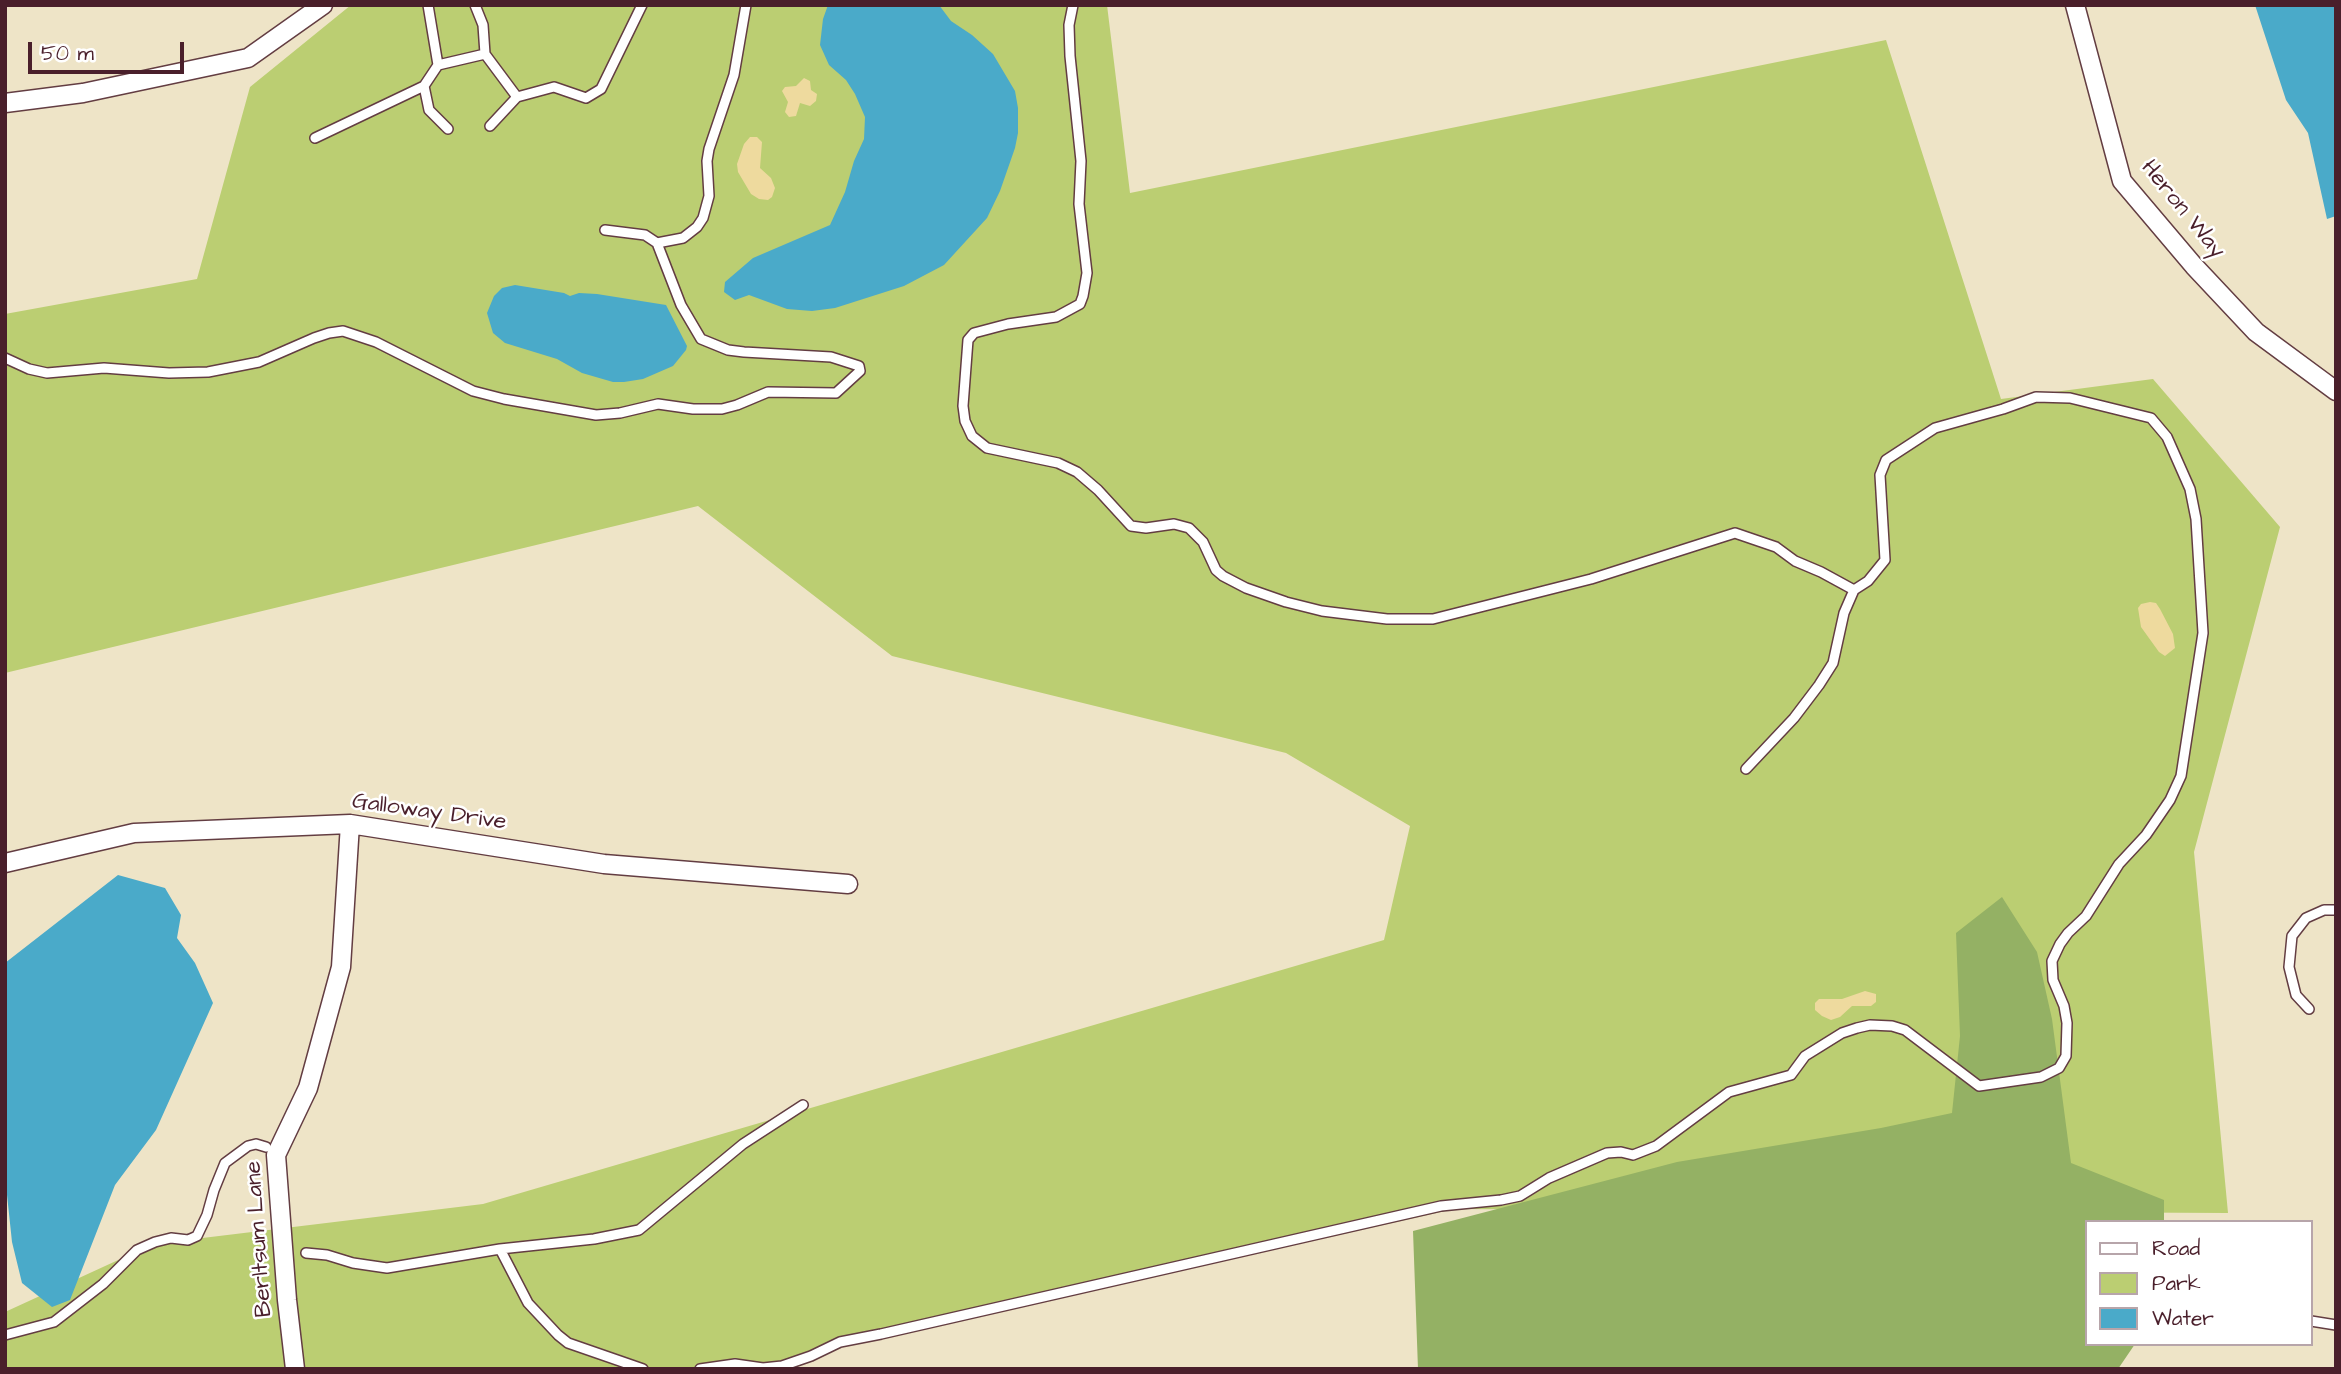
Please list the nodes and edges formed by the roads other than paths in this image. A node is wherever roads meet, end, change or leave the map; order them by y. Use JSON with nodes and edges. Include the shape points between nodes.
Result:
{"nodes":[{"id":1,"x":323,"y":5,"type":"edge"},
{"id":2,"x":428,"y":5,"type":"edge"},
{"id":3,"x":475,"y":5,"type":"edge"},
{"id":4,"x":642,"y":5,"type":"edge"},
{"id":5,"x":746,"y":5,"type":"edge"},
{"id":6,"x":1073,"y":5,"type":"edge"},
{"id":7,"x":2075,"y":5,"type":"edge"},
{"id":8,"x":485,"y":54,"type":"junction"},
{"id":9,"x":438,"y":65,"type":"junction"},
{"id":10,"x":424,"y":86,"type":"junction"},
{"id":11,"x":517,"y":96,"type":"junction"},
{"id":12,"x":5,"y":103,"type":"edge"},
{"id":13,"x":490,"y":126,"type":"dead end"},
{"id":14,"x":448,"y":129,"type":"dead end"},
{"id":15,"x":315,"y":138,"type":"dead end"},
{"id":16,"x":605,"y":230,"type":"dead end"},
{"id":17,"x":657,"y":243,"type":"junction"},
{"id":18,"x":5,"y":358,"type":"edge"},
{"id":19,"x":2336,"y":391,"type":"edge"},
{"id":20,"x":1854,"y":590,"type":"junction"},
{"id":21,"x":1746,"y":769,"type":"dead end"},
{"id":22,"x":349,"y":824,"type":"junction"},
{"id":23,"x":5,"y":863,"type":"edge"},
{"id":24,"x":848,"y":884,"type":"dead end"},
{"id":25,"x":2336,"y":910,"type":"edge"},
{"id":26,"x":2309,"y":1009,"type":"dead end"},
{"id":27,"x":803,"y":1105,"type":"dead end"},
{"id":28,"x":266,"y":1147,"type":"dead end"},
{"id":29,"x":500,"y":1249,"type":"junction"},
{"id":30,"x":306,"y":1253,"type":"dead end"},
{"id":31,"x":2313,"y":1321,"type":"edge"},
{"id":32,"x":2336,"y":1325,"type":"edge"},
{"id":33,"x":5,"y":1335,"type":"edge"},
{"id":34,"x":295,"y":1369,"type":"edge"},
{"id":35,"x":643,"y":1369,"type":"edge"},
{"id":36,"x":700,"y":1369,"type":"edge"}],
"edges":[{"from":1,"to":12,"type":"street","via":[[248,58],[83,93]]},
{"from":2,"to":9,"type":"lane"},
{"from":3,"to":8,"type":"lane","via":[[483,25]]},
{"from":4,"to":11,"type":"lane","via":[[601,89],[586,98],[554,87]]},
{"from":5,"to":17,"type":"lane","via":[[734,75],[709,149],[709,196],[703,218],[683,238]]},
{"from":6,"to":20,"type":"lane","via":[[1070,56],[1087,273],[1083,296],[1080,304],[1056,317],[974,333],[968,340],[965,421],[972,436],[987,448],[1058,463],[1077,472],[1131,526],[1189,528],[1223,576],[1246,588],[1322,611],[1433,619],[1591,579],[1735,533],[1776,547]]},
{"from":7,"to":19,"type":"street","name":"Heron Way","via":[[2122,181],[2256,332]]},
{"from":8,"to":9,"type":"lane"},
{"from":8,"to":11,"type":"lane"},
{"from":9,"to":10,"type":"lane"},
{"from":10,"to":14,"type":"lane","via":[[429,110]]},
{"from":10,"to":15,"type":"lane"},
{"from":11,"to":13,"type":"lane"},
{"from":16,"to":17,"type":"lane","via":[[645,235]]},
{"from":17,"to":18,"type":"lane","via":[[681,305],[701,339],[744,352],[831,357],[859,366],[860,371],[836,393],[768,392],[722,408],[658,404],[596,415],[473,391],[376,342],[343,331],[259,362],[208,372],[104,368],[47,373]]},
{"from":20,"to":21,"type":"lane","via":[[1833,663],[1794,718]]},
{"from":20,"to":36,"type":"lane","via":[[1885,560],[1880,475],[1886,460],[1935,428],[2036,397],[2070,398],[2151,418],[2167,437],[2190,489],[2203,633],[2180,776],[2158,819],[2119,864],[2052,961],[2067,1023],[2066,1056],[2059,1068],[2041,1077],[1979,1086],[1905,1030],[1870,1025],[1842,1033],[1805,1056],[1791,1074],[1729,1092],[1656,1146],[1633,1155],[1606,1153],[1520,1196],[1441,1206],[841,1342],[782,1366],[735,1364]]},
{"from":22,"to":23,"type":"street","name":"Galloway Drive","via":[[134,833]]},
{"from":22,"to":24,"type":"street","name":"Galloway Drive","via":[[604,864]]},
{"from":22,"to":34,"type":"street","name":"Berltsum Lane","via":[[341,967],[308,1088],[276,1155]]},
{"from":25,"to":26,"type":"lane","via":[[2306,918],[2292,936],[2289,967],[2296,995]]},
{"from":27,"to":29,"type":"lane","via":[[743,1144],[639,1230]]},
{"from":28,"to":33,"type":"lane","via":[[248,1146],[225,1164],[197,1236],[171,1238],[137,1250],[54,1322]]},
{"from":29,"to":30,"type":"lane","via":[[387,1268]]},
{"from":29,"to":35,"type":"lane","via":[[528,1303],[558,1335],[568,1343]]},
{"from":31,"to":32,"type":"lane"}]}
